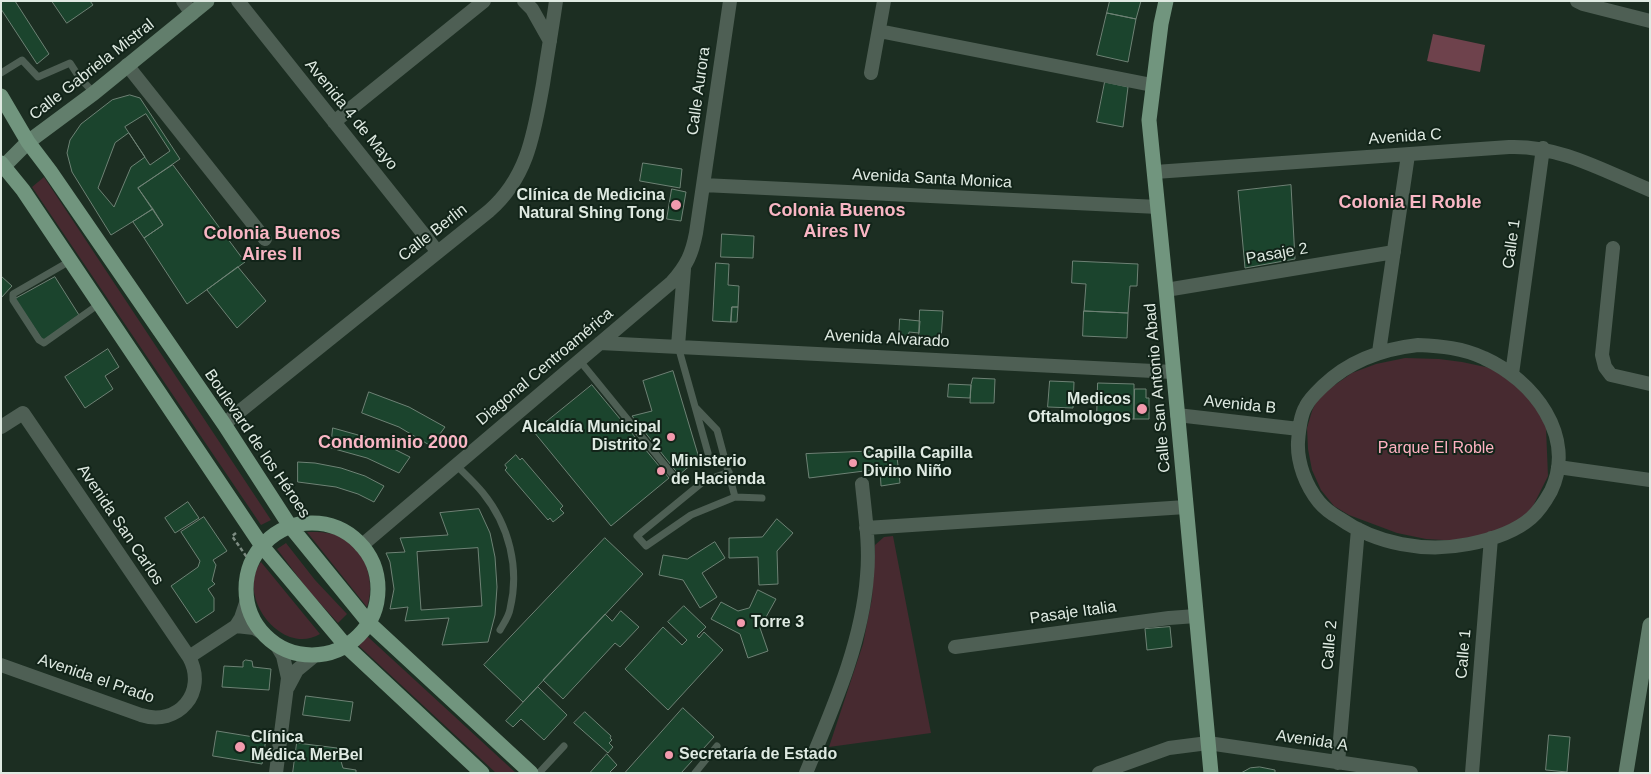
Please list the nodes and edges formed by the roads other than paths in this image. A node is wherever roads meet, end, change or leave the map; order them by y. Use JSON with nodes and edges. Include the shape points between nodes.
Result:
{"nodes":[{"id":1,"x":183,"y":1,"type":"edge"},
{"id":2,"x":208,"y":1,"type":"edge"},
{"id":3,"x":238,"y":1,"type":"edge"},
{"id":4,"x":484,"y":1,"type":"edge"},
{"id":5,"x":524,"y":1,"type":"edge"},
{"id":6,"x":556,"y":1,"type":"edge"},
{"id":7,"x":730,"y":1,"type":"edge"},
{"id":8,"x":884,"y":1,"type":"edge"},
{"id":9,"x":1166,"y":1,"type":"edge"},
{"id":10,"x":1577,"y":1,"type":"edge"},
{"id":11,"x":192,"y":14,"type":"junction"},
{"id":12,"x":1650,"y":21,"type":"edge"},
{"id":13,"x":879,"y":31,"type":"junction"},
{"id":14,"x":550,"y":41,"type":"junction"},
{"id":15,"x":127,"y":65,"type":"junction"},
{"id":16,"x":1,"y":73,"type":"edge"},
{"id":17,"x":871,"y":73,"type":"dead end"},
{"id":18,"x":1152,"y":85,"type":"junction"},
{"id":19,"x":94,"y":93,"type":"junction"},
{"id":20,"x":1,"y":96,"type":"edge"},
{"id":21,"x":334,"y":122,"type":"junction"},
{"id":22,"x":28,"y":142,"type":"junction"},
{"id":23,"x":1543,"y":148,"type":"junction"},
{"id":24,"x":1408,"y":155,"type":"junction"},
{"id":25,"x":2,"y":166,"type":"edge"},
{"id":26,"x":1155,"y":172,"type":"junction"},
{"id":27,"x":703,"y":185,"type":"junction"},
{"id":28,"x":1650,"y":190,"type":"edge"},
{"id":29,"x":1158,"y":207,"type":"junction"},
{"id":30,"x":265,"y":240,"type":"dead end"},
{"id":31,"x":1613,"y":248,"type":"dead end"},
{"id":32,"x":437,"y":251,"type":"junction"},
{"id":33,"x":1394,"y":252,"type":"junction"},
{"id":34,"x":70,"y":261,"type":"junction"},
{"id":35,"x":684,"y":269,"type":"junction"},
{"id":36,"x":1166,"y":290,"type":"junction"},
{"id":37,"x":98,"y":304,"type":"junction"},
{"id":38,"x":600,"y":343,"type":"junction"},
{"id":39,"x":678,"y":346,"type":"junction"},
{"id":40,"x":1379,"y":352,"type":"junction"},
{"id":41,"x":580,"y":360,"type":"junction"},
{"id":42,"x":1173,"y":372,"type":"junction"},
{"id":43,"x":1512,"y":374,"type":"junction"},
{"id":44,"x":1650,"y":384,"type":"edge"},
{"id":45,"x":695,"y":407,"type":"junction"},
{"id":46,"x":1178,"y":415,"type":"junction"},
{"id":47,"x":224,"y":424,"type":"junction"},
{"id":48,"x":1,"y":427,"type":"edge"},
{"id":49,"x":1299,"y":429,"type":"junction"},
{"id":50,"x":708,"y":453,"type":"dead end"},
{"id":51,"x":456,"y":465,"type":"junction"},
{"id":52,"x":1558,"y":467,"type":"junction"},
{"id":53,"x":729,"y":472,"type":"junction"},
{"id":54,"x":672,"y":474,"type":"dead end"},
{"id":55,"x":1650,"y":480,"type":"edge"},
{"id":56,"x":862,"y":484,"type":"dead end"},
{"id":57,"x":735,"y":497,"type":"junction"},
{"id":58,"x":762,"y":498,"type":"dead end"},
{"id":59,"x":1186,"y":507,"type":"junction"},
{"id":60,"x":290,"y":526,"type":"junction"},
{"id":61,"x":866,"y":528,"type":"junction"},
{"id":62,"x":1358,"y":530,"type":"junction"},
{"id":63,"x":1491,"y":538,"type":"junction"},
{"id":64,"x":262,"y":546,"type":"junction"},
{"id":65,"x":361,"y":546,"type":"junction"},
{"id":66,"x":247,"y":600,"type":"junction"},
{"id":67,"x":1196,"y":616,"type":"junction"},
{"id":68,"x":369,"y":623,"type":"junction"},
{"id":69,"x":1650,"y":625,"type":"edge"},
{"id":70,"x":236,"y":626,"type":"junction"},
{"id":71,"x":500,"y":630,"type":"dead end"},
{"id":72,"x":261,"y":632,"type":"junction"},
{"id":73,"x":277,"y":646,"type":"junction"},
{"id":74,"x":346,"y":646,"type":"junction"},
{"id":75,"x":955,"y":647,"type":"dead end"},
{"id":76,"x":314,"y":656,"type":"junction"},
{"id":77,"x":189,"y":657,"type":"junction"},
{"id":78,"x":1,"y":664,"type":"edge"},
{"id":79,"x":1647,"y":664,"type":"edge"},
{"id":80,"x":287,"y":690,"type":"junction"},
{"id":81,"x":1208,"y":743,"type":"junction"},
{"id":82,"x":564,"y":746,"type":"dead end"},
{"id":83,"x":717,"y":746,"type":"dead end"},
{"id":84,"x":1338,"y":763,"type":"junction"},
{"id":85,"x":1406,"y":772,"type":"edge"},
{"id":86,"x":276,"y":773,"type":"edge"},
{"id":87,"x":482,"y":773,"type":"edge"},
{"id":88,"x":531,"y":773,"type":"edge"},
{"id":89,"x":539,"y":773,"type":"edge"},
{"id":90,"x":695,"y":773,"type":"edge"},
{"id":91,"x":806,"y":773,"type":"edge"},
{"id":92,"x":1099,"y":773,"type":"edge"},
{"id":93,"x":1211,"y":773,"type":"edge"},
{"id":94,"x":1411,"y":773,"type":"edge"},
{"id":95,"x":1472,"y":773,"type":"edge"},
{"id":96,"x":1626,"y":773,"type":"edge"}],
"edges":[{"from":1,"to":11,"type":"street"},
{"from":2,"to":11,"type":"street","name":"Calle Gabriela Mistral"},
{"from":3,"to":21,"type":"street","name":"Avenida 4 de Mayo"},
{"from":4,"to":21,"type":"street"},
{"from":5,"to":14,"type":"street"},
{"from":6,"to":14,"type":"street","name":"Calle Berlin"},
{"from":7,"to":27,"type":"street","name":"Calle Aurora"},
{"from":8,"to":13,"type":"street"},
{"from":9,"to":18,"type":"main road","name":"Calle San Antonio Abad"},
{"from":10,"to":12,"type":"street"},
{"from":11,"to":15,"type":"street","name":"Calle Gabriela Mistral"},
{"from":13,"to":17,"type":"street"},
{"from":13,"to":18,"type":"street"},
{"from":14,"to":32,"type":"street","name":"Calle Berlin","via":[[535,132],[516,178],[499,202]]},
{"from":15,"to":19,"type":"street","name":"Calle Gabriela Mistral"},
{"from":15,"to":30,"type":"street"},
{"from":16,"to":19,"type":"lane","via":[[22,60],[38,77],[70,63]]},
{"from":18,"to":26,"type":"main road","name":"Calle San Antonio Abad","via":[[1149,120]]},
{"from":19,"to":22,"type":"street","name":"Calle Gabriela Mistral"},
{"from":20,"to":22,"type":"main road","name":"Boulevard de los Héroes"},
{"from":21,"to":32,"type":"street","name":"Avenida 4 de Mayo"},
{"from":22,"to":25,"type":"street","name":"Calle Gabriela Mistral"},
{"from":22,"to":47,"type":"main road","name":"Boulevard de los Héroes"},
{"from":23,"to":24,"type":"street","name":"Avenida C"},
{"from":23,"to":28,"type":"street","name":"Avenida C"},
{"from":23,"to":43,"type":"street","name":"Calle 1"},
{"from":24,"to":26,"type":"street","name":"Avenida C"},
{"from":24,"to":33,"type":"street"},
{"from":25,"to":34,"type":"main road","via":[[23,190]]},
{"from":26,"to":29,"type":"main road","name":"Calle San Antonio Abad"},
{"from":27,"to":29,"type":"street","name":"Avenida Santa Monica"},
{"from":27,"to":35,"type":"street","name":"Diagonal Centroamérica","via":[[694,246]]},
{"from":29,"to":36,"type":"main road","name":"Calle San Antonio Abad"},
{"from":31,"to":44,"type":"street","via":[[1602,355],[1605,367],[1611,376]]},
{"from":32,"to":47,"type":"street","name":"Calle Berlin"},
{"from":33,"to":36,"type":"street","name":"Pasaje 2"},
{"from":33,"to":40,"type":"street"},
{"from":34,"to":37,"type":"main road"},
{"from":34,"to":37,"type":"lane","via":[[13,294],[13,300],[39,340],[44,343]]},
{"from":35,"to":38,"type":"street","name":"Diagonal Centroamérica"},
{"from":35,"to":39,"type":"street"},
{"from":36,"to":42,"type":"main road","name":"Calle San Antonio Abad"},
{"from":37,"to":64,"type":"main road"},
{"from":38,"to":39,"type":"street","name":"Avenida Alvarado"},
{"from":38,"to":41,"type":"street","name":"Diagonal Centroamérica"},
{"from":39,"to":42,"type":"street","name":"Avenida Alvarado"},
{"from":39,"to":45,"type":"lane"},
{"from":40,"to":43,"type":"street","via":[[1418,344],[1448,346],[1484,358]]},
{"from":40,"to":49,"type":"street","via":[[1329,380],[1306,406]]},
{"from":41,"to":51,"type":"street","name":"Diagonal Centroamérica"},
{"from":41,"to":54,"type":"lane"},
{"from":42,"to":46,"type":"main road","name":"Calle San Antonio Abad"},
{"from":43,"to":52,"type":"street","via":[[1534,395],[1553,424],[1558,444]]},
{"from":45,"to":50,"type":"lane"},
{"from":45,"to":53,"type":"lane","via":[[717,430]]},
{"from":46,"to":49,"type":"street","name":"Avenida B"},
{"from":46,"to":59,"type":"main road","name":"Calle San Antonio Abad"},
{"from":47,"to":60,"type":"main road","name":"Boulevard de los Héroes"},
{"from":48,"to":77,"type":"street","name":"Avenida San Carlos","via":[[23,412]]},
{"from":49,"to":62,"type":"street","via":[[1300,462],[1311,490],[1319,503]]},
{"from":51,"to":65,"type":"street","name":"Diagonal Centroamérica"},
{"from":51,"to":71,"type":"lane","via":[[483,493],[500,518],[511,548],[514,577],[510,610]]},
{"from":52,"to":55,"type":"street"},
{"from":52,"to":63,"type":"street","via":[[1545,501],[1531,518]]},
{"from":53,"to":57,"type":"lane"},
{"from":53,"to":57,"type":"lane","via":[[704,481],[637,536],[646,546],[690,515]]},
{"from":56,"to":61,"type":"street"},
{"from":57,"to":58,"type":"lane"},
{"from":59,"to":61,"type":"street"},
{"from":59,"to":67,"type":"main road","name":"Calle San Antonio Abad"},
{"from":60,"to":64,"type":"main road"},
{"from":60,"to":65,"type":"main road","via":[[320,522],[336,526]]},
{"from":60,"to":68,"type":"main road","name":"Boulevard de los Héroes"},
{"from":61,"to":91,"type":"street","via":[[868,574],[858,635]]},
{"from":62,"to":63,"type":"street","via":[[1384,540],[1431,548]]},
{"from":62,"to":84,"type":"street","name":"Calle 2"},
{"from":63,"to":95,"type":"street","name":"Calle 1"},
{"from":64,"to":66,"type":"main road","via":[[250,563],[246,581]]},
{"from":64,"to":74,"type":"main road"},
{"from":65,"to":68,"type":"main road","via":[[372,563],[377,583],[376,604]]},
{"from":66,"to":70,"type":"street"},
{"from":66,"to":72,"type":"main road"},
{"from":67,"to":75,"type":"street","name":"Pasaje Italia"},
{"from":67,"to":81,"type":"main road","name":"Calle San Antonio Abad"},
{"from":68,"to":74,"type":"main road"},
{"from":68,"to":88,"type":"main road","name":"Boulevard de los Héroes"},
{"from":69,"to":79,"type":"street"},
{"from":70,"to":72,"type":"street"},
{"from":70,"to":77,"type":"street"},
{"from":72,"to":73,"type":"main road"},
{"from":73,"to":76,"type":"main road"},
{"from":73,"to":80,"type":"street","via":[[287,667]]},
{"from":74,"to":76,"type":"main road"},
{"from":74,"to":87,"type":"main road"},
{"from":76,"to":80,"type":"street","via":[[297,670]]},
{"from":77,"to":78,"type":"street","name":"Avenida el Prado","via":[[195,669],[190,697],[176,713],[156,719]]},
{"from":79,"to":96,"type":"street"},
{"from":80,"to":86,"type":"street"},
{"from":81,"to":84,"type":"street","name":"Avenida A"},
{"from":81,"to":92,"type":"street","name":"Avenida A","via":[[1169,748]]},
{"from":81,"to":93,"type":"main road","name":"Calle San Antonio Abad"},
{"from":82,"to":89,"type":"lane"},
{"from":83,"to":90,"type":"lane"},
{"from":84,"to":85,"type":"street","name":"Avenida A"},
{"from":85,"to":94,"type":"street","name":"Avenida A"}]}
